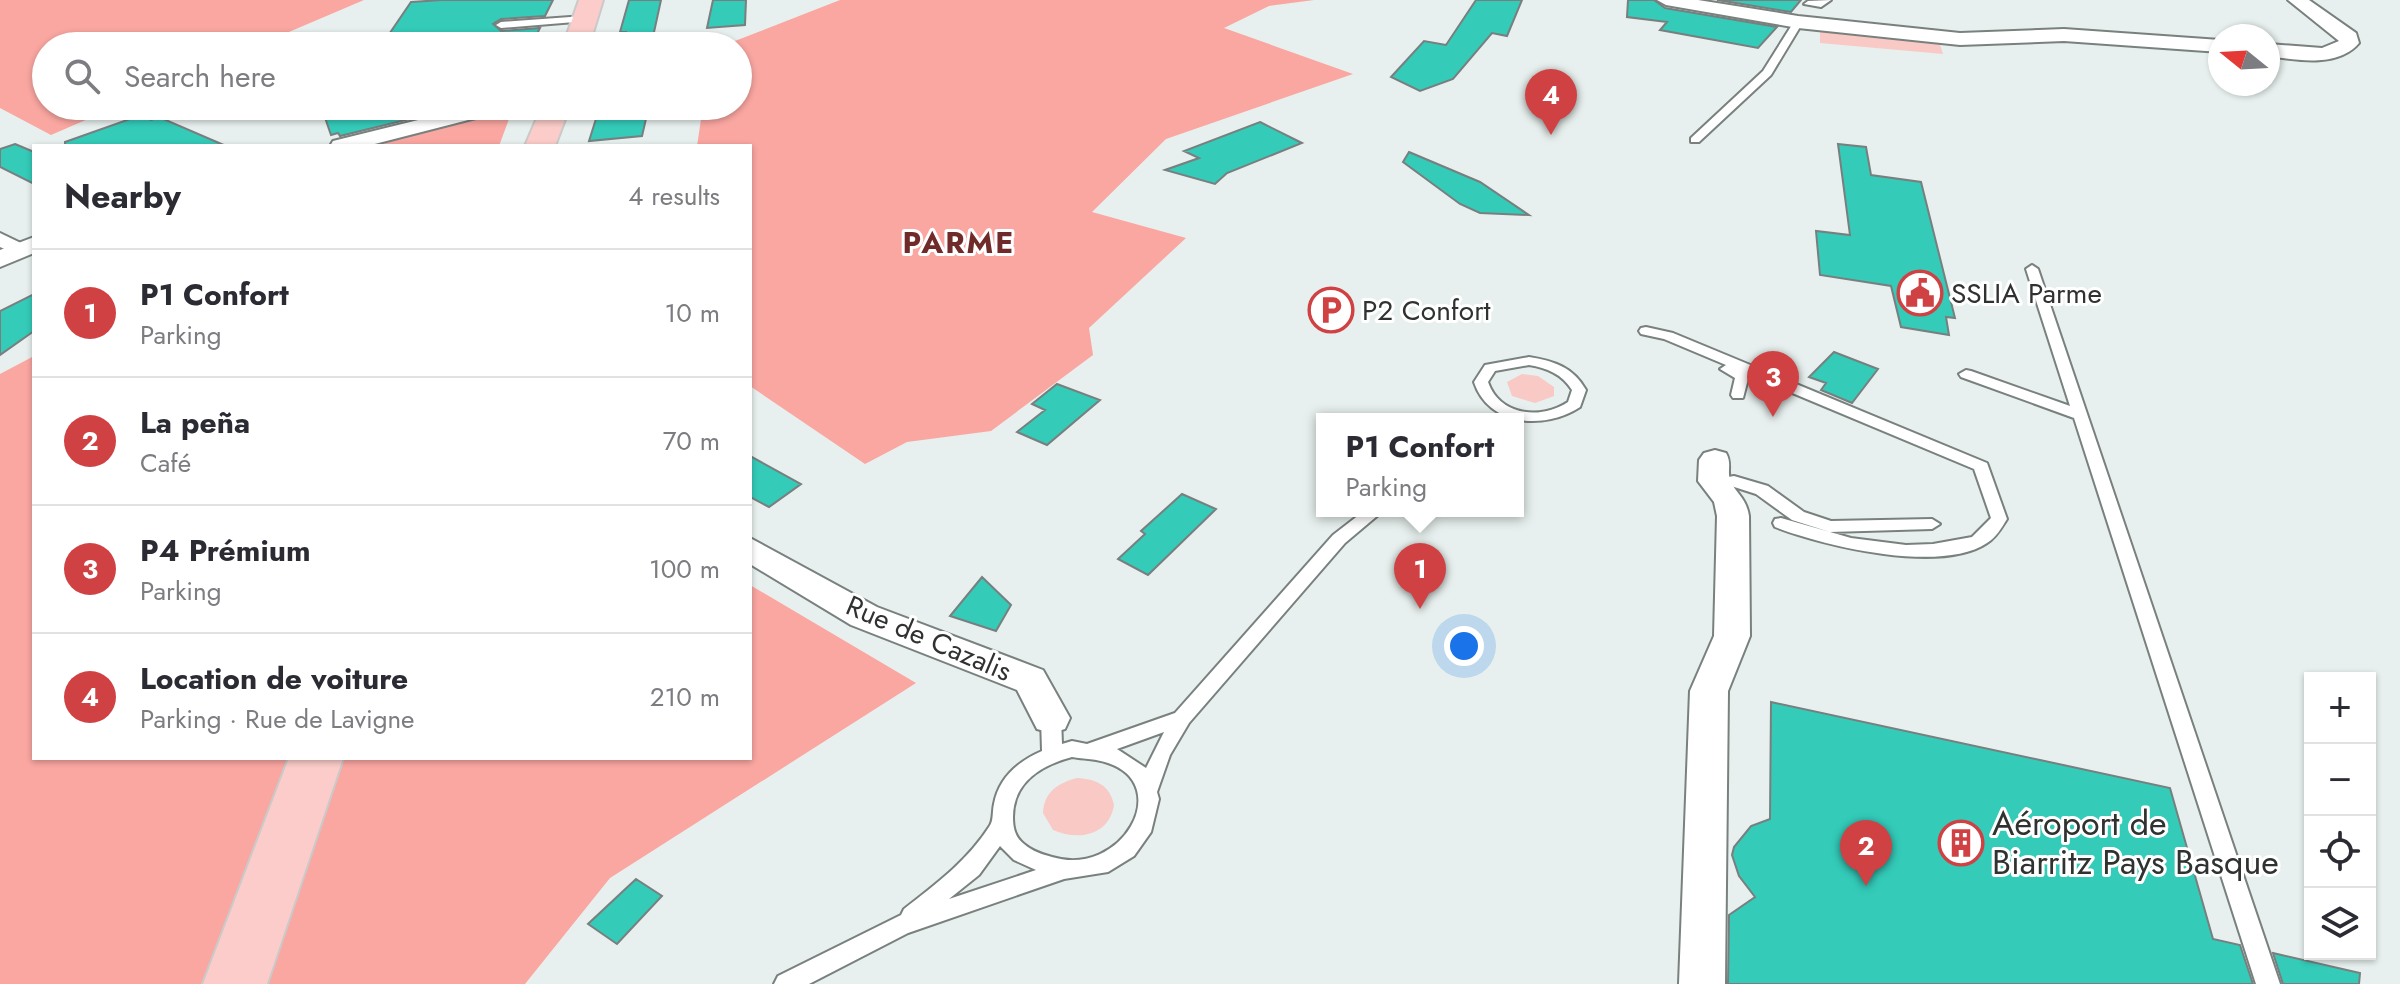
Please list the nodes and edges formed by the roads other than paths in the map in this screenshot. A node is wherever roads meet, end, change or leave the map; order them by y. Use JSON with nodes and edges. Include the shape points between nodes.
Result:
{"nodes":[{"id":1,"x":1666,"y":0,"type":"edge"},
{"id":2,"x":1827,"y":0,"type":"edge"},
{"id":3,"x":2297,"y":0,"type":"edge"},
{"id":4,"x":1808,"y":4,"type":"dead end"},
{"id":5,"x":588,"y":9,"type":"edge"},
{"id":6,"x":1798,"y":22,"type":"junction"},
{"id":7,"x":501,"y":25,"type":"dead end"},
{"id":8,"x":581,"y":32,"type":"edge"},
{"id":9,"x":2208,"y":45,"type":"edge"},
{"id":10,"x":2280,"y":50,"type":"edge"},
{"id":11,"x":444,"y":120,"type":"edge"},
{"id":12,"x":550,"y":120,"type":"edge"},
{"id":13,"x":1695,"y":140,"type":"dead end"},
{"id":14,"x":349,"y":144,"type":"edge"},
{"id":15,"x":541,"y":144,"type":"edge"},
{"id":16,"x":2032,"y":269,"type":"dead end"},
{"id":17,"x":1966,"y":374,"type":"dead end"},
{"id":18,"x":1738,"y":395,"type":"dead end"},
{"id":19,"x":1499,"y":413,"type":"edge"},
{"id":20,"x":2080,"y":415,"type":"junction"},
{"id":21,"x":1524,"y":416,"type":"edge"},
{"id":22,"x":1724,"y":470,"type":"joint"},
{"id":23,"x":1367,"y":517,"type":"edge"},
{"id":24,"x":1781,"y":523,"type":"dead end"},
{"id":25,"x":1932,"y":524,"type":"dead end"},
{"id":26,"x":752,"y":550,"type":"edge"},
{"id":27,"x":1051,"y":718,"type":"joint"},
{"id":28,"x":1182,"y":718,"type":"junction"},
{"id":29,"x":1094,"y":749,"type":"junction"},
{"id":30,"x":1052,"y":754,"type":"junction"},
{"id":31,"x":315,"y":760,"type":"edge"},
{"id":32,"x":1148,"y":790,"type":"junction"},
{"id":33,"x":1001,"y":828,"type":"junction"},
{"id":34,"x":1063,"y":870,"type":"junction"},
{"id":35,"x":901,"y":925,"type":"junction"},
{"id":36,"x":235,"y":984,"type":"edge"},
{"id":37,"x":786,"y":984,"type":"edge"},
{"id":38,"x":1702,"y":984,"type":"edge"},
{"id":39,"x":2268,"y":984,"type":"edge"}],
"edges":[{"from":1,"to":6,"type":"street"},
{"from":2,"to":4,"type":"lane"},
{"from":3,"to":10,"type":"street","via":[[2349,37],[2349,43],[2326,51]]},
{"from":5,"to":7,"type":"lane"},
{"from":5,"to":8,"type":"main road"},
{"from":6,"to":9,"type":"street","via":[[1960,39],[2064,35]]},
{"from":6,"to":13,"type":"lane","via":[[1767,73]]},
{"from":11,"to":14,"type":"street"},
{"from":12,"to":15,"type":"main road"},
{"from":16,"to":20,"type":"lane"},
{"from":17,"to":20,"type":"lane"},
{"from":18,"to":24,"type":"lane","via":[[1743,376],[1646,331],[1981,466],[1999,519],[1981,541],[1949,548],[1847,546]]},
{"from":19,"to":21,"type":"lane","via":[[1481,382],[1483,374],[1501,363],[1529,361],[1570,376],[1579,390],[1575,404],[1559,415]]},
{"from":20,"to":39,"type":"lane"},
{"from":22,"to":25,"type":"lane","via":[[1798,516],[1830,527]]},
{"from":22,"to":38,"type":"street","via":[[1714,481],[1730,500],[1733,516],[1732,636],[1709,691]]},
{"from":23,"to":28,"type":"lane","via":[[1339,539]]},
{"from":26,"to":27,"type":"street","name":"Rue de Cazalis","via":[[864,616],[1030,680]]},
{"from":27,"to":30,"type":"lane"},
{"from":28,"to":29,"type":"lane"},
{"from":28,"to":32,"type":"lane"},
{"from":29,"to":30,"type":"lane"},
{"from":29,"to":32,"type":"lane","via":[[1130,765]]},
{"from":30,"to":33,"type":"lane","via":[[1014,780],[1004,799]]},
{"from":31,"to":36,"type":"main road"},
{"from":32,"to":34,"type":"lane","via":[[1147,821],[1128,850],[1087,869]]},
{"from":33,"to":34,"type":"lane","via":[[1016,851]]},
{"from":33,"to":35,"type":"lane","via":[[971,868]]},
{"from":34,"to":35,"type":"lane"},
{"from":35,"to":37,"type":"lane"}]}
